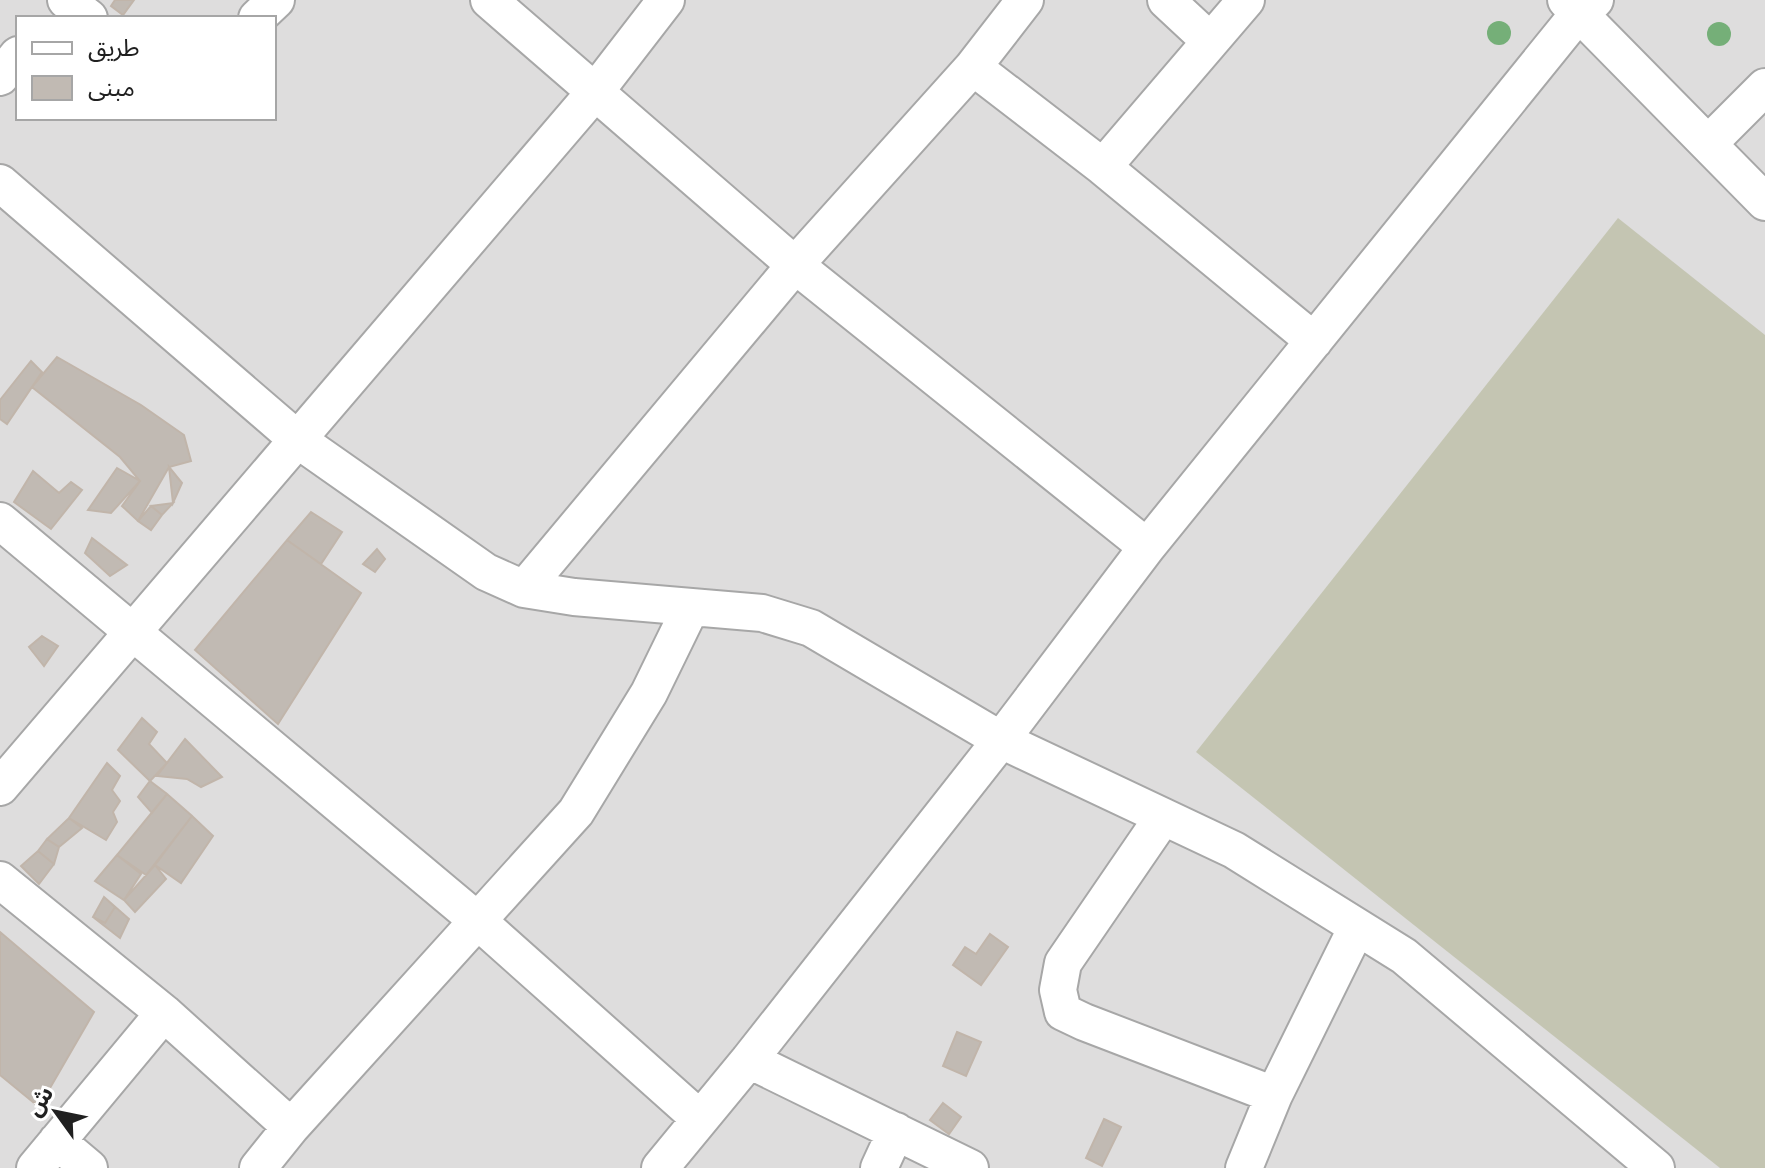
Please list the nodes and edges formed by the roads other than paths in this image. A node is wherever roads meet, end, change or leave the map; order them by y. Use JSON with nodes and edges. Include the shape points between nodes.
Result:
{"nodes":[{"id":1,"x":64,"y":0,"type":"edge"},
{"id":2,"x":276,"y":0,"type":"edge"},
{"id":3,"x":489,"y":0,"type":"edge"},
{"id":4,"x":666,"y":0,"type":"edge"},
{"id":5,"x":1025,"y":0,"type":"edge"},
{"id":6,"x":1166,"y":0,"type":"edge"},
{"id":7,"x":1246,"y":0,"type":"edge"},
{"id":8,"x":1580,"y":4,"type":"edge"},
{"id":9,"x":50,"y":16,"type":"edge"},
{"id":10,"x":86,"y":16,"type":"edge"},
{"id":11,"x":259,"y":16,"type":"edge"},
{"id":12,"x":1210,"y":41,"type":"junction"},
{"id":13,"x":16,"y":57,"type":"edge"},
{"id":14,"x":973,"y":67,"type":"junction"},
{"id":15,"x":0,"y":77,"type":"edge"},
{"id":16,"x":1765,"y":87,"type":"edge"},
{"id":17,"x":595,"y":92,"type":"junction"},
{"id":18,"x":1708,"y":144,"type":"junction"},
{"id":19,"x":1103,"y":167,"type":"junction"},
{"id":20,"x":0,"y":183,"type":"edge"},
{"id":21,"x":1765,"y":202,"type":"edge"},
{"id":22,"x":795,"y":265,"type":"junction"},
{"id":23,"x":1314,"y":341,"type":"junction"},
{"id":24,"x":298,"y":440,"type":"junction"},
{"id":25,"x":0,"y":521,"type":"edge"},
{"id":26,"x":1147,"y":547,"type":"junction"},
{"id":27,"x":524,"y":589,"type":"junction"},
{"id":28,"x":691,"y":607,"type":"junction"},
{"id":29,"x":132,"y":631,"type":"junction"},
{"id":30,"x":1001,"y":740,"type":"junction"},
{"id":31,"x":0,"y":787,"type":"edge"},
{"id":32,"x":1163,"y":817,"type":"junction"},
{"id":33,"x":0,"y":880,"type":"edge"},
{"id":34,"x":478,"y":921,"type":"junction"},
{"id":35,"x":1357,"y":927,"type":"junction"},
{"id":36,"x":164,"y":1013,"type":"junction"},
{"id":37,"x":749,"y":1060,"type":"junction"},
{"id":38,"x":1274,"y":1095,"type":"junction"},
{"id":39,"x":700,"y":1119,"type":"junction"},
{"id":40,"x":291,"y":1127,"type":"junction"},
{"id":41,"x":896,"y":1131,"type":"junction"},
{"id":42,"x":46,"y":1155,"type":"edge"},
{"id":43,"x":89,"y":1168,"type":"edge"},
{"id":44,"x":258,"y":1168,"type":"edge"},
{"id":45,"x":660,"y":1168,"type":"edge"},
{"id":46,"x":879,"y":1168,"type":"edge"},
{"id":47,"x":970,"y":1168,"type":"edge"},
{"id":48,"x":1244,"y":1168,"type":"edge"},
{"id":49,"x":1656,"y":1168,"type":"edge"}],
"edges":[{"from":1,"to":9,"type":"street"},
{"from":1,"to":10,"type":"street"},
{"from":2,"to":11,"type":"street"},
{"from":3,"to":17,"type":"street"},
{"from":4,"to":17,"type":"street"},
{"from":5,"to":14,"type":"street"},
{"from":6,"to":12,"type":"street"},
{"from":7,"to":12,"type":"street"},
{"from":8,"to":18,"type":"street"},
{"from":8,"to":23,"type":"street"},
{"from":12,"to":19,"type":"street"},
{"from":13,"to":15,"type":"street"},
{"from":14,"to":19,"type":"street"},
{"from":14,"to":22,"type":"street"},
{"from":16,"to":18,"type":"street"},
{"from":17,"to":22,"type":"street"},
{"from":17,"to":24,"type":"street"},
{"from":18,"to":21,"type":"street"},
{"from":19,"to":23,"type":"street"},
{"from":20,"to":24,"type":"street"},
{"from":22,"to":26,"type":"street"},
{"from":22,"to":27,"type":"street"},
{"from":23,"to":26,"type":"street"},
{"from":24,"to":27,"type":"street","via":[[486,572]]},
{"from":24,"to":29,"type":"street"},
{"from":25,"to":29,"type":"street"},
{"from":26,"to":30,"type":"street"},
{"from":27,"to":28,"type":"street"},
{"from":28,"to":30,"type":"street","via":[[762,613],[811,628]]},
{"from":28,"to":34,"type":"street","via":[[649,693],[576,812]]},
{"from":29,"to":31,"type":"street"},
{"from":29,"to":34,"type":"street"},
{"from":30,"to":32,"type":"street"},
{"from":30,"to":37,"type":"street"},
{"from":32,"to":35,"type":"street","via":[[1234,850]]},
{"from":32,"to":38,"type":"street","via":[[1063,963],[1058,990],[1063,1012]]},
{"from":33,"to":36,"type":"street"},
{"from":34,"to":39,"type":"street"},
{"from":34,"to":40,"type":"street"},
{"from":35,"to":38,"type":"street"},
{"from":35,"to":49,"type":"street","via":[[1404,956]]},
{"from":36,"to":40,"type":"street"},
{"from":36,"to":42,"type":"street"},
{"from":37,"to":39,"type":"street"},
{"from":37,"to":41,"type":"street"},
{"from":38,"to":48,"type":"street"},
{"from":39,"to":45,"type":"street"},
{"from":40,"to":44,"type":"street"},
{"from":41,"to":46,"type":"street"},
{"from":41,"to":47,"type":"street"},
{"from":42,"to":43,"type":"street"}]}
